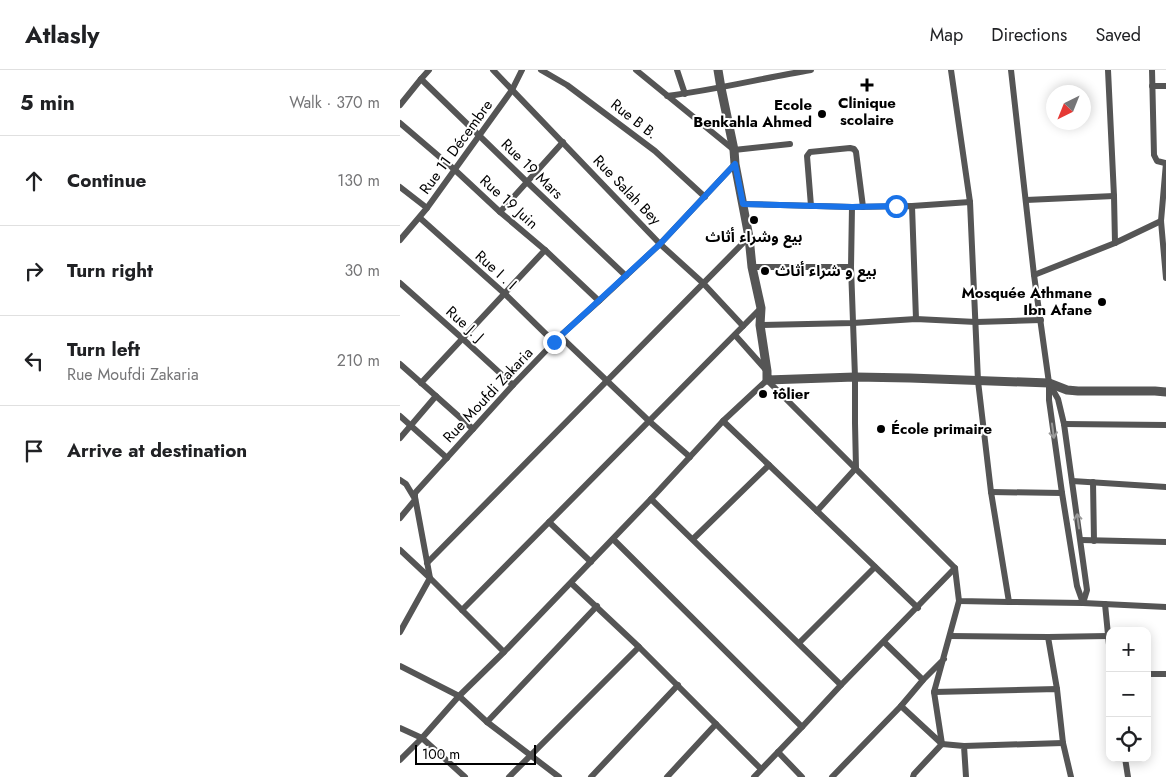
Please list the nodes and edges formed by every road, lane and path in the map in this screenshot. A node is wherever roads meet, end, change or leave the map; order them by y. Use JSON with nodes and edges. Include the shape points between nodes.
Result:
{"nodes":[{"id":1,"x":493,"y":70,"type":"edge"},
{"id":2,"x":522,"y":70,"type":"edge"},
{"id":3,"x":541,"y":70,"type":"edge"},
{"id":4,"x":636,"y":70,"type":"edge"},
{"id":5,"x":677,"y":70,"type":"edge"},
{"id":6,"x":718,"y":70,"type":"edge"},
{"id":7,"x":811,"y":70,"type":"edge"},
{"id":8,"x":951,"y":70,"type":"edge"},
{"id":9,"x":1011,"y":70,"type":"edge"},
{"id":10,"x":1108,"y":70,"type":"edge"},
{"id":11,"x":1152,"y":70,"type":"edge"},
{"id":12,"x":428,"y":71,"type":"edge"},
{"id":13,"x":775,"y":73,"type":"edge"},
{"id":14,"x":421,"y":78,"type":"junction"},
{"id":15,"x":1152,"y":86,"type":"junction"},
{"id":16,"x":1166,"y":86,"type":"edge"},
{"id":17,"x":721,"y":88,"type":"junction"},
{"id":18,"x":512,"y":90,"type":"junction"},
{"id":19,"x":684,"y":94,"type":"junction"},
{"id":20,"x":667,"y":96,"type":"junction"},
{"id":21,"x":400,"y":105,"type":"edge"},
{"id":22,"x":400,"y":124,"type":"edge"},
{"id":23,"x":479,"y":135,"type":"junction"},
{"id":24,"x":564,"y":142,"type":"junction"},
{"id":25,"x":790,"y":144,"type":"dead end"},
{"id":26,"x":734,"y":150,"type":"junction"},
{"id":27,"x":1166,"y":163,"type":"edge"},
{"id":28,"x":735,"y":164,"type":"junction"},
{"id":29,"x":455,"y":170,"type":"junction"},
{"id":30,"x":527,"y":182,"type":"junction"},
{"id":31,"x":400,"y":187,"type":"edge"},
{"id":32,"x":1114,"y":196,"type":"junction"},
{"id":33,"x":705,"y":197,"type":"junction"},
{"id":34,"x":1026,"y":200,"type":"junction"},
{"id":35,"x":970,"y":202,"type":"junction"},
{"id":36,"x":743,"y":204,"type":"junction"},
{"id":37,"x":811,"y":206,"type":"junction"},
{"id":38,"x":912,"y":206,"type":"junction"},
{"id":39,"x":852,"y":207,"type":"junction"},
{"id":40,"x":863,"y":207,"type":"junction"},
{"id":41,"x":427,"y":208,"type":"junction"},
{"id":42,"x":500,"y":212,"type":"junction"},
{"id":43,"x":420,"y":218,"type":"junction"},
{"id":44,"x":1161,"y":221,"type":"junction"},
{"id":45,"x":749,"y":237,"type":"junction"},
{"id":46,"x":400,"y":240,"type":"edge"},
{"id":47,"x":1116,"y":243,"type":"junction"},
{"id":48,"x":660,"y":244,"type":"junction"},
{"id":49,"x":545,"y":250,"type":"junction"},
{"id":50,"x":752,"y":267,"type":"junction"},
{"id":51,"x":851,"y":267,"type":"junction"},
{"id":52,"x":1034,"y":275,"type":"junction"},
{"id":53,"x":626,"y":276,"type":"junction"},
{"id":54,"x":1166,"y":278,"type":"edge"},
{"id":55,"x":400,"y":283,"type":"edge"},
{"id":56,"x":703,"y":283,"type":"junction"},
{"id":57,"x":505,"y":294,"type":"junction"},
{"id":58,"x":599,"y":301,"type":"junction"},
{"id":59,"x":761,"y":308,"type":"junction"},
{"id":60,"x":916,"y":319,"type":"junction"},
{"id":61,"x":1041,"y":320,"type":"junction"},
{"id":62,"x":976,"y":322,"type":"junction"},
{"id":63,"x":853,"y":323,"type":"junction"},
{"id":64,"x":760,"y":325,"type":"junction"},
{"id":65,"x":743,"y":326,"type":"junction"},
{"id":66,"x":734,"y":335,"type":"junction"},
{"id":67,"x":560,"y":336,"type":"junction"},
{"id":68,"x":463,"y":339,"type":"junction"},
{"id":69,"x":554,"y":342,"type":"junction"},
{"id":70,"x":400,"y":364,"type":"edge"},
{"id":71,"x":767,"y":375,"type":"junction"},
{"id":72,"x":855,"y":377,"type":"junction"},
{"id":73,"x":606,"y":381,"type":"junction"},
{"id":74,"x":978,"y":381,"type":"junction"},
{"id":75,"x":421,"y":383,"type":"junction"},
{"id":76,"x":1049,"y":383,"type":"junction"},
{"id":77,"x":513,"y":385,"type":"junction"},
{"id":78,"x":1166,"y":392,"type":"edge"},
{"id":79,"x":436,"y":396,"type":"junction"},
{"id":80,"x":400,"y":416,"type":"edge"},
{"id":81,"x":649,"y":421,"type":"junction"},
{"id":82,"x":724,"y":421,"type":"junction"},
{"id":83,"x":1064,"y":424,"type":"junction"},
{"id":84,"x":1166,"y":425,"type":"edge"},
{"id":85,"x":411,"y":426,"type":"junction"},
{"id":86,"x":473,"y":429,"type":"junction"},
{"id":87,"x":400,"y":438,"type":"edge"},
{"id":88,"x":690,"y":457,"type":"junction"},
{"id":89,"x":447,"y":458,"type":"junction"},
{"id":90,"x":769,"y":465,"type":"junction"},
{"id":91,"x":856,"y":468,"type":"junction"},
{"id":92,"x":400,"y":480,"type":"edge"},
{"id":93,"x":1072,"y":481,"type":"junction"},
{"id":94,"x":1094,"y":482,"type":"junction"},
{"id":95,"x":1166,"y":486,"type":"edge"},
{"id":96,"x":991,"y":492,"type":"junction"},
{"id":97,"x":1062,"y":494,"type":"junction"},
{"id":98,"x":415,"y":497,"type":"junction"},
{"id":99,"x":651,"y":499,"type":"junction"},
{"id":100,"x":817,"y":511,"type":"junction"},
{"id":101,"x":400,"y":518,"type":"edge"},
{"id":102,"x":550,"y":522,"type":"junction"},
{"id":103,"x":613,"y":539,"type":"junction"},
{"id":104,"x":693,"y":539,"type":"junction"},
{"id":105,"x":1081,"y":540,"type":"junction"},
{"id":106,"x":1094,"y":541,"type":"junction"},
{"id":107,"x":1166,"y":542,"type":"edge"},
{"id":108,"x":400,"y":550,"type":"edge"},
{"id":109,"x":590,"y":562,"type":"junction"},
{"id":110,"x":427,"y":563,"type":"junction"},
{"id":111,"x":875,"y":567,"type":"junction"},
{"id":112,"x":955,"y":568,"type":"junction"},
{"id":113,"x":430,"y":578,"type":"junction"},
{"id":114,"x":571,"y":583,"type":"junction"},
{"id":115,"x":959,"y":601,"type":"junction"},
{"id":116,"x":1009,"y":602,"type":"junction"},
{"id":117,"x":1083,"y":603,"type":"junction"},
{"id":118,"x":1105,"y":604,"type":"junction"},
{"id":119,"x":597,"y":606,"type":"junction"},
{"id":120,"x":1166,"y":607,"type":"edge"},
{"id":121,"x":918,"y":608,"type":"junction"},
{"id":122,"x":462,"y":610,"type":"junction"},
{"id":123,"x":1107,"y":627,"type":"edge"},
{"id":124,"x":400,"y":632,"type":"edge"},
{"id":125,"x":950,"y":636,"type":"junction"},
{"id":126,"x":1106,"y":636,"type":"edge"},
{"id":127,"x":1048,"y":637,"type":"junction"},
{"id":128,"x":884,"y":642,"type":"junction"},
{"id":129,"x":799,"y":643,"type":"junction"},
{"id":130,"x":639,"y":646,"type":"junction"},
{"id":131,"x":504,"y":652,"type":"junction"},
{"id":132,"x":944,"y":659,"type":"junction"},
{"id":133,"x":400,"y":666,"type":"edge"},
{"id":134,"x":1151,"y":674,"type":"edge"},
{"id":135,"x":1166,"y":674,"type":"edge"},
{"id":136,"x":923,"y":680,"type":"junction"},
{"id":137,"x":678,"y":685,"type":"junction"},
{"id":138,"x":841,"y":685,"type":"junction"},
{"id":139,"x":1057,"y":689,"type":"junction"},
{"id":140,"x":934,"y":692,"type":"junction"},
{"id":141,"x":459,"y":696,"type":"junction"},
{"id":142,"x":901,"y":706,"type":"junction"},
{"id":143,"x":487,"y":722,"type":"junction"},
{"id":144,"x":716,"y":724,"type":"junction"},
{"id":145,"x":802,"y":727,"type":"junction"},
{"id":146,"x":400,"y":728,"type":"edge"},
{"id":147,"x":422,"y":738,"type":"junction"},
{"id":148,"x":1063,"y":743,"type":"junction"},
{"id":149,"x":942,"y":744,"type":"junction"},
{"id":150,"x":964,"y":746,"type":"junction"},
{"id":151,"x":778,"y":752,"type":"junction"},
{"id":152,"x":531,"y":756,"type":"junction"},
{"id":153,"x":400,"y":760,"type":"edge"},
{"id":154,"x":1126,"y":762,"type":"edge"},
{"id":155,"x":761,"y":769,"type":"junction"},
{"id":156,"x":912,"y":776,"type":"edge"},
{"id":157,"x":465,"y":777,"type":"edge"},
{"id":158,"x":509,"y":777,"type":"edge"},
{"id":159,"x":559,"y":777,"type":"edge"},
{"id":160,"x":592,"y":777,"type":"edge"},
{"id":161,"x":667,"y":777,"type":"edge"},
{"id":162,"x":754,"y":777,"type":"edge"},
{"id":163,"x":802,"y":777,"type":"edge"},
{"id":164,"x":832,"y":777,"type":"edge"},
{"id":165,"x":966,"y":777,"type":"edge"},
{"id":166,"x":1071,"y":777,"type":"edge"},
{"id":167,"x":1128,"y":777,"type":"edge"}],
"edges":[{"from":1,"to":18,"type":"street","name":"Rue Salah Bey"},
{"from":2,"to":18,"type":"street","name":"Rue 11 Décembre"},
{"from":3,"to":33,"type":"street","name":"Rue B B.","via":[[567,85],[656,151]]},
{"from":4,"to":20,"type":"street"},
{"from":5,"to":19,"type":"street"},
{"from":6,"to":17,"type":"street"},
{"from":7,"to":13,"type":"street"},
{"from":8,"to":35,"type":"street"},
{"from":9,"to":34,"type":"street"},
{"from":10,"to":32,"type":"street"},
{"from":11,"to":15,"type":"street"},
{"from":12,"to":14,"type":"street"},
{"from":13,"to":17,"type":"street"},
{"from":14,"to":21,"type":"street"},
{"from":14,"to":23,"type":"street","name":"Rue 19 Mars"},
{"from":15,"to":16,"type":"street"},
{"from":15,"to":27,"type":"street","via":[[1154,155],[1157,161]]},
{"from":17,"to":19,"type":"street"},
{"from":17,"to":26,"type":"street"},
{"from":18,"to":23,"type":"street","name":"Rue 11 Décembre"},
{"from":18,"to":24,"type":"street","name":"Rue Salah Bey"},
{"from":19,"to":20,"type":"street"},
{"from":20,"to":26,"type":"street"},
{"from":22,"to":29,"type":"street","name":"Rue 19 Juin"},
{"from":23,"to":29,"type":"street","name":"Rue 11 Décembre"},
{"from":23,"to":30,"type":"street","name":"Rue 19 Mars"},
{"from":24,"to":30,"type":"street"},
{"from":24,"to":48,"type":"street","name":"Rue Salah Bey"},
{"from":25,"to":26,"type":"street"},
{"from":26,"to":28,"type":"street"},
{"from":27,"to":44,"type":"street"},
{"from":28,"to":33,"type":"street","name":"Rue Moufdi Zakaria"},
{"from":28,"to":36,"type":"street"},
{"from":29,"to":41,"type":"street","name":"Rue 11 Décembre"},
{"from":29,"to":42,"type":"street","name":"Rue 19 Juin"},
{"from":30,"to":42,"type":"street"},
{"from":30,"to":53,"type":"street","name":"Rue 19 Mars"},
{"from":31,"to":41,"type":"street"},
{"from":32,"to":34,"type":"street"},
{"from":32,"to":47,"type":"street"},
{"from":33,"to":48,"type":"street","name":"Rue Moufdi Zakaria"},
{"from":34,"to":52,"type":"street"},
{"from":35,"to":38,"type":"street"},
{"from":35,"to":62,"type":"street"},
{"from":36,"to":37,"type":"street"},
{"from":36,"to":45,"type":"street"},
{"from":37,"to":39,"type":"street"},
{"from":37,"to":40,"type":"street","via":[[808,153],[850,148],[856,152]]},
{"from":38,"to":40,"type":"street"},
{"from":38,"to":60,"type":"street"},
{"from":39,"to":40,"type":"street"},
{"from":39,"to":51,"type":"street"},
{"from":41,"to":43,"type":"street","name":"Rue 11 Décembre"},
{"from":42,"to":49,"type":"street","name":"Rue 19 Juin"},
{"from":43,"to":46,"type":"street","name":"Rue 11 Décembre"},
{"from":43,"to":57,"type":"street","name":"Rue I . I"},
{"from":44,"to":47,"type":"street"},
{"from":44,"to":54,"type":"street"},
{"from":45,"to":50,"type":"street"},
{"from":45,"to":56,"type":"street"},
{"from":47,"to":52,"type":"street"},
{"from":48,"to":53,"type":"street","name":"Rue Moufdi Zakaria"},
{"from":48,"to":56,"type":"street","name":"Rue Salah Bey"},
{"from":49,"to":57,"type":"street"},
{"from":49,"to":58,"type":"street","name":"Rue 19 Juin"},
{"from":50,"to":51,"type":"street"},
{"from":50,"to":59,"type":"street"},
{"from":51,"to":63,"type":"street"},
{"from":52,"to":61,"type":"street"},
{"from":53,"to":58,"type":"street","name":"Rue Moufdi Zakaria"},
{"from":55,"to":68,"type":"street","name":"Rue J. J"},
{"from":56,"to":65,"type":"street","name":"Rue Salah Bey"},
{"from":56,"to":73,"type":"street"},
{"from":57,"to":68,"type":"street"},
{"from":57,"to":69,"type":"street","name":"Rue I . I"},
{"from":58,"to":67,"type":"street","name":"Rue Moufdi Zakaria"},
{"from":59,"to":64,"type":"street"},
{"from":59,"to":65,"type":"street"},
{"from":60,"to":62,"type":"street"},
{"from":60,"to":63,"type":"street"},
{"from":61,"to":62,"type":"street"},
{"from":61,"to":76,"type":"street"},
{"from":62,"to":74,"type":"street"},
{"from":63,"to":64,"type":"street"},
{"from":63,"to":72,"type":"street"},
{"from":64,"to":71,"type":"street"},
{"from":65,"to":66,"type":"street"},
{"from":66,"to":71,"type":"street"},
{"from":66,"to":81,"type":"street"},
{"from":67,"to":69,"type":"street","name":"Rue Moufdi Zakaria"},
{"from":67,"to":73,"type":"street"},
{"from":68,"to":75,"type":"street"},
{"from":68,"to":77,"type":"street","name":"Rue J. J"},
{"from":69,"to":77,"type":"street","name":"Rue Moufdi Zakaria"},
{"from":70,"to":75,"type":"street"},
{"from":71,"to":72,"type":"street"},
{"from":71,"to":82,"type":"street"},
{"from":71,"to":91,"type":"street"},
{"from":72,"to":74,"type":"street"},
{"from":72,"to":91,"type":"street"},
{"from":73,"to":81,"type":"street"},
{"from":73,"to":110,"type":"street"},
{"from":74,"to":76,"type":"street"},
{"from":74,"to":96,"type":"street"},
{"from":75,"to":79,"type":"street"},
{"from":76,"to":78,"type":"street","via":[[1078,391]]},
{"from":76,"to":83,"type":"street","via":[[1058,399]]},
{"from":76,"to":97,"type":"street","one_way":true},
{"from":77,"to":86,"type":"street","name":"Rue Moufdi Zakaria"},
{"from":79,"to":85,"type":"street"},
{"from":79,"to":86,"type":"street"},
{"from":80,"to":85,"type":"street"},
{"from":81,"to":88,"type":"street"},
{"from":81,"to":102,"type":"street"},
{"from":82,"to":88,"type":"street"},
{"from":82,"to":90,"type":"street"},
{"from":83,"to":84,"type":"street"},
{"from":83,"to":93,"type":"street"},
{"from":85,"to":87,"type":"street"},
{"from":85,"to":89,"type":"street"},
{"from":86,"to":89,"type":"street","name":"Rue Moufdi Zakaria"},
{"from":88,"to":99,"type":"street"},
{"from":89,"to":98,"type":"street","name":"Rue Moufdi Zakaria"},
{"from":90,"to":100,"type":"street"},
{"from":90,"to":104,"type":"street"},
{"from":91,"to":100,"type":"street"},
{"from":91,"to":112,"type":"street"},
{"from":92,"to":98,"type":"street"},
{"from":93,"to":94,"type":"street"},
{"from":105,"to":93,"type":"street","one_way":true},
{"from":94,"to":95,"type":"street"},
{"from":94,"to":106,"type":"street"},
{"from":96,"to":97,"type":"street"},
{"from":96,"to":116,"type":"street"},
{"from":97,"to":117,"type":"street","via":[[1076,586]]},
{"from":98,"to":101,"type":"street","name":"Rue Moufdi Zakaria"},
{"from":98,"to":110,"type":"street"},
{"from":99,"to":103,"type":"street"},
{"from":99,"to":104,"type":"street"},
{"from":100,"to":111,"type":"street"},
{"from":102,"to":109,"type":"street"},
{"from":102,"to":122,"type":"street"},
{"from":103,"to":109,"type":"street"},
{"from":103,"to":145,"type":"street"},
{"from":104,"to":129,"type":"street"},
{"from":105,"to":106,"type":"street"},
{"from":105,"to":117,"type":"street","via":[[1087,590]]},
{"from":106,"to":107,"type":"street"},
{"from":108,"to":113,"type":"street"},
{"from":109,"to":114,"type":"street"},
{"from":110,"to":113,"type":"street"},
{"from":111,"to":121,"type":"street"},
{"from":111,"to":129,"type":"street"},
{"from":112,"to":115,"type":"street"},
{"from":112,"to":121,"type":"street"},
{"from":113,"to":122,"type":"street"},
{"from":113,"to":124,"type":"street"},
{"from":114,"to":119,"type":"street"},
{"from":114,"to":131,"type":"street"},
{"from":115,"to":116,"type":"street"},
{"from":115,"to":125,"type":"street"},
{"from":116,"to":117,"type":"street"},
{"from":117,"to":118,"type":"street"},
{"from":118,"to":120,"type":"street"},
{"from":118,"to":123,"type":"street"},
{"from":119,"to":130,"type":"street"},
{"from":119,"to":143,"type":"street"},
{"from":121,"to":128,"type":"street"},
{"from":122,"to":131,"type":"street"},
{"from":125,"to":127,"type":"street"},
{"from":125,"to":132,"type":"street"},
{"from":126,"to":127,"type":"street"},
{"from":127,"to":139,"type":"street"},
{"from":128,"to":136,"type":"street"},
{"from":128,"to":138,"type":"street"},
{"from":129,"to":138,"type":"street"},
{"from":130,"to":137,"type":"street"},
{"from":130,"to":152,"type":"street"},
{"from":131,"to":141,"type":"street"},
{"from":132,"to":136,"type":"street"},
{"from":132,"to":140,"type":"street"},
{"from":133,"to":141,"type":"street"},
{"from":134,"to":135,"type":"street"},
{"from":136,"to":142,"type":"street"},
{"from":137,"to":144,"type":"street"},
{"from":137,"to":160,"type":"street"},
{"from":138,"to":145,"type":"street"},
{"from":139,"to":140,"type":"street"},
{"from":139,"to":148,"type":"street"},
{"from":140,"to":149,"type":"street"},
{"from":141,"to":143,"type":"street"},
{"from":141,"to":147,"type":"street"},
{"from":142,"to":149,"type":"street"},
{"from":142,"to":164,"type":"street"},
{"from":143,"to":152,"type":"street"},
{"from":144,"to":155,"type":"street"},
{"from":144,"to":161,"type":"street"},
{"from":145,"to":151,"type":"street"},
{"from":146,"to":147,"type":"street"},
{"from":147,"to":153,"type":"street"},
{"from":147,"to":157,"type":"street"},
{"from":148,"to":150,"type":"street"},
{"from":148,"to":166,"type":"street"},
{"from":149,"to":150,"type":"street"},
{"from":149,"to":156,"type":"street"},
{"from":150,"to":165,"type":"street"},
{"from":151,"to":155,"type":"street"},
{"from":151,"to":163,"type":"street"},
{"from":152,"to":158,"type":"street"},
{"from":152,"to":159,"type":"street"},
{"from":154,"to":167,"type":"street"},
{"from":155,"to":162,"type":"street"}]}
